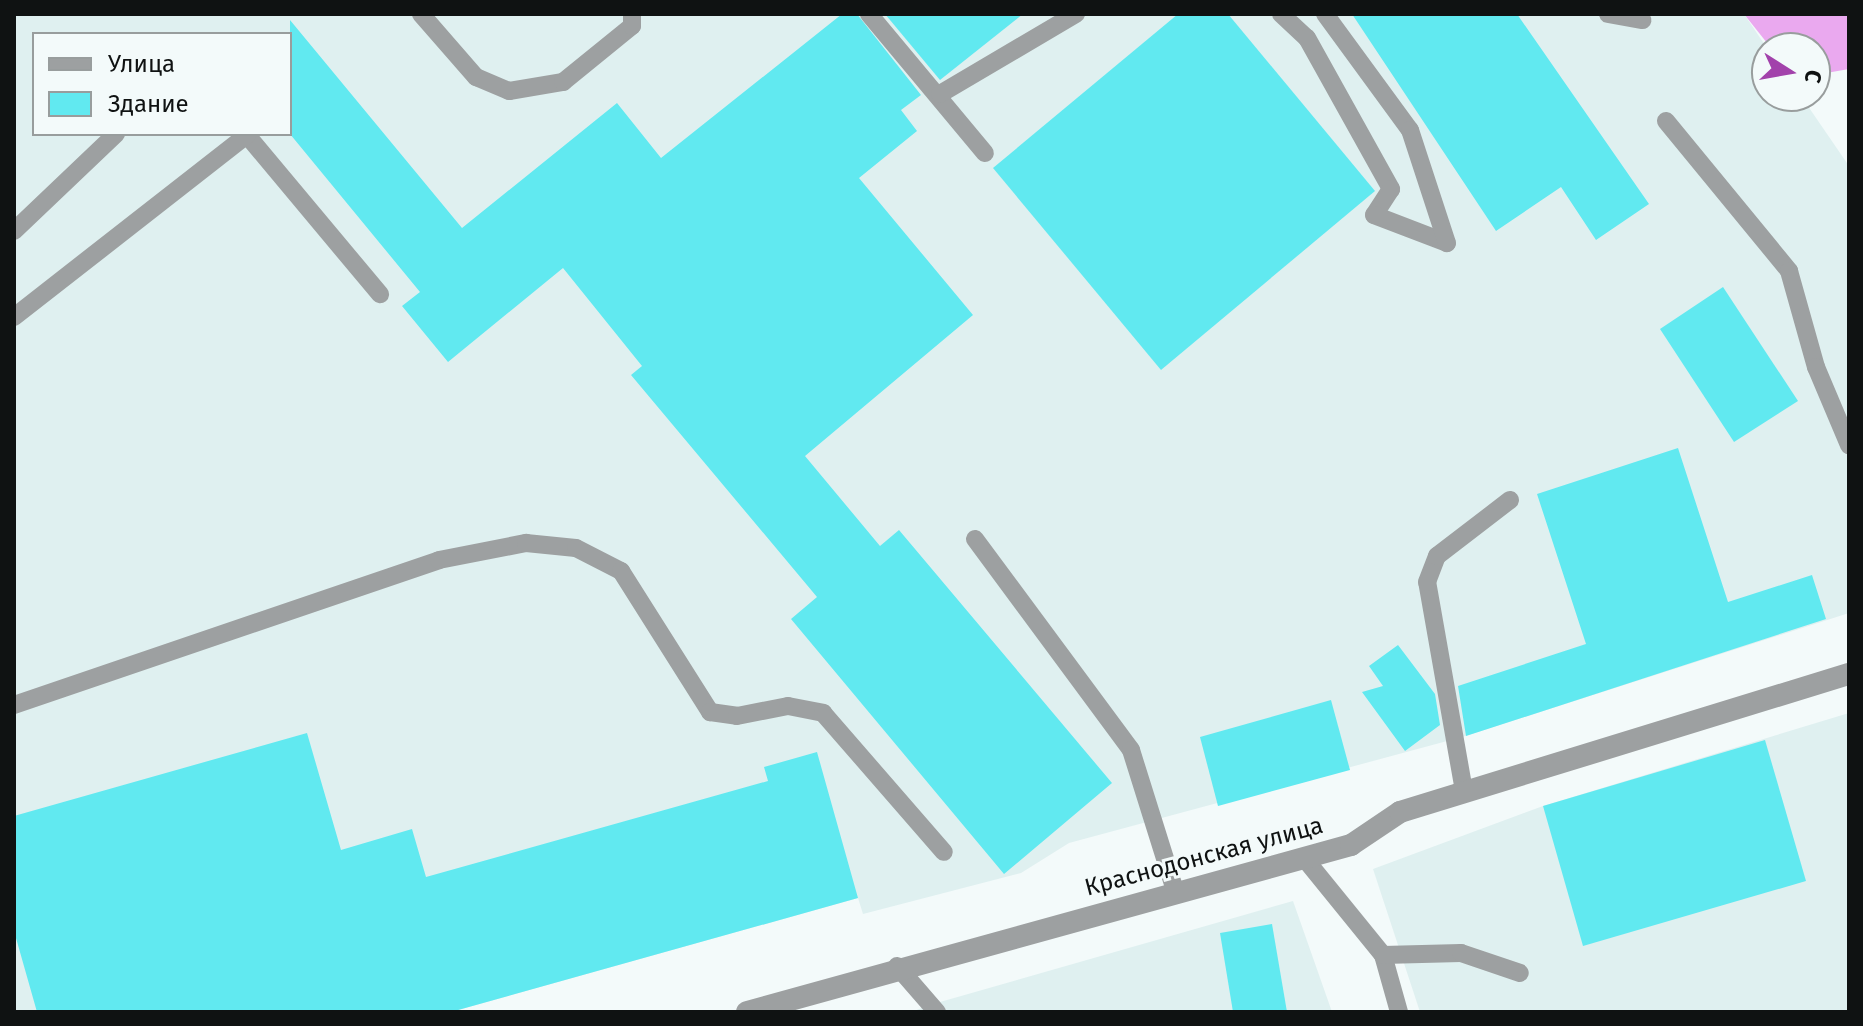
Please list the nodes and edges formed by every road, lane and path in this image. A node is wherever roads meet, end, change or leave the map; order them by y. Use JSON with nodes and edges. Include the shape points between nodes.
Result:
{"nodes":[{"id":1,"x":421,"y":14,"type":"edge"},
{"id":2,"x":632,"y":14,"type":"edge"},
{"id":3,"x":869,"y":14,"type":"edge"},
{"id":4,"x":1076,"y":14,"type":"edge"},
{"id":5,"x":1281,"y":14,"type":"edge"},
{"id":6,"x":1325,"y":14,"type":"edge"},
{"id":7,"x":1608,"y":14,"type":"edge"},
{"id":8,"x":1642,"y":20,"type":"dead end"},
{"id":9,"x":940,"y":94,"type":"junction"},
{"id":10,"x":1666,"y":121,"type":"dead end"},
{"id":11,"x":114,"y":136,"type":"edge"},
{"id":12,"x":243,"y":136,"type":"edge"},
{"id":13,"x":248,"y":136,"type":"edge"},
{"id":14,"x":985,"y":153,"type":"dead end"},
{"id":15,"x":14,"y":231,"type":"edge"},
{"id":16,"x":380,"y":294,"type":"dead end"},
{"id":17,"x":14,"y":317,"type":"edge"},
{"id":18,"x":1849,"y":445,"type":"edge"},
{"id":19,"x":1510,"y":500,"type":"dead end"},
{"id":20,"x":975,"y":539,"type":"dead end"},
{"id":21,"x":1849,"y":674,"type":"edge"},
{"id":22,"x":14,"y":704,"type":"edge"},
{"id":23,"x":1464,"y":791,"type":"junction"},
{"id":24,"x":944,"y":852,"type":"dead end"},
{"id":25,"x":1305,"y":859,"type":"junction"},
{"id":26,"x":1175,"y":890,"type":"junction"},
{"id":27,"x":1383,"y":955,"type":"junction"},
{"id":28,"x":897,"y":966,"type":"junction"},
{"id":29,"x":1520,"y":973,"type":"dead end"},
{"id":30,"x":747,"y":1012,"type":"edge"},
{"id":31,"x":937,"y":1012,"type":"edge"},
{"id":32,"x":1399,"y":1012,"type":"edge"}],
"edges":[{"from":1,"to":2,"type":"lane","via":[[476,77],[509,91],[563,82],[632,26]]},
{"from":3,"to":9,"type":"lane"},
{"from":4,"to":9,"type":"lane"},
{"from":5,"to":6,"type":"lane","via":[[1307,38],[1391,189],[1374,215],[1447,243],[1410,130]]},
{"from":7,"to":8,"type":"lane"},
{"from":9,"to":14,"type":"lane"},
{"from":10,"to":18,"type":"lane","via":[[1789,271],[1816,367]]},
{"from":11,"to":15,"type":"lane"},
{"from":12,"to":17,"type":"lane"},
{"from":13,"to":16,"type":"lane"},
{"from":19,"to":23,"type":"lane","via":[[1437,556],[1427,582]]},
{"from":20,"to":26,"type":"lane","via":[[1131,750]]},
{"from":21,"to":23,"type":"street","name":"Краснодонская улица"},
{"from":22,"to":24,"type":"lane","via":[[439,560],[526,543],[576,548],[621,571],[710,712],[737,716],[788,706],[823,713]]},
{"from":23,"to":25,"type":"street","name":"Краснодонская улица","via":[[1400,812],[1351,845]]},
{"from":25,"to":26,"type":"street","name":"Краснодонская улица"},
{"from":25,"to":27,"type":"lane"},
{"from":26,"to":28,"type":"street","name":"Краснодонская улица"},
{"from":27,"to":29,"type":"lane","via":[[1461,953]]},
{"from":27,"to":32,"type":"lane"},
{"from":28,"to":30,"type":"street","name":"Краснодонская улица"},
{"from":28,"to":31,"type":"lane"}]}
